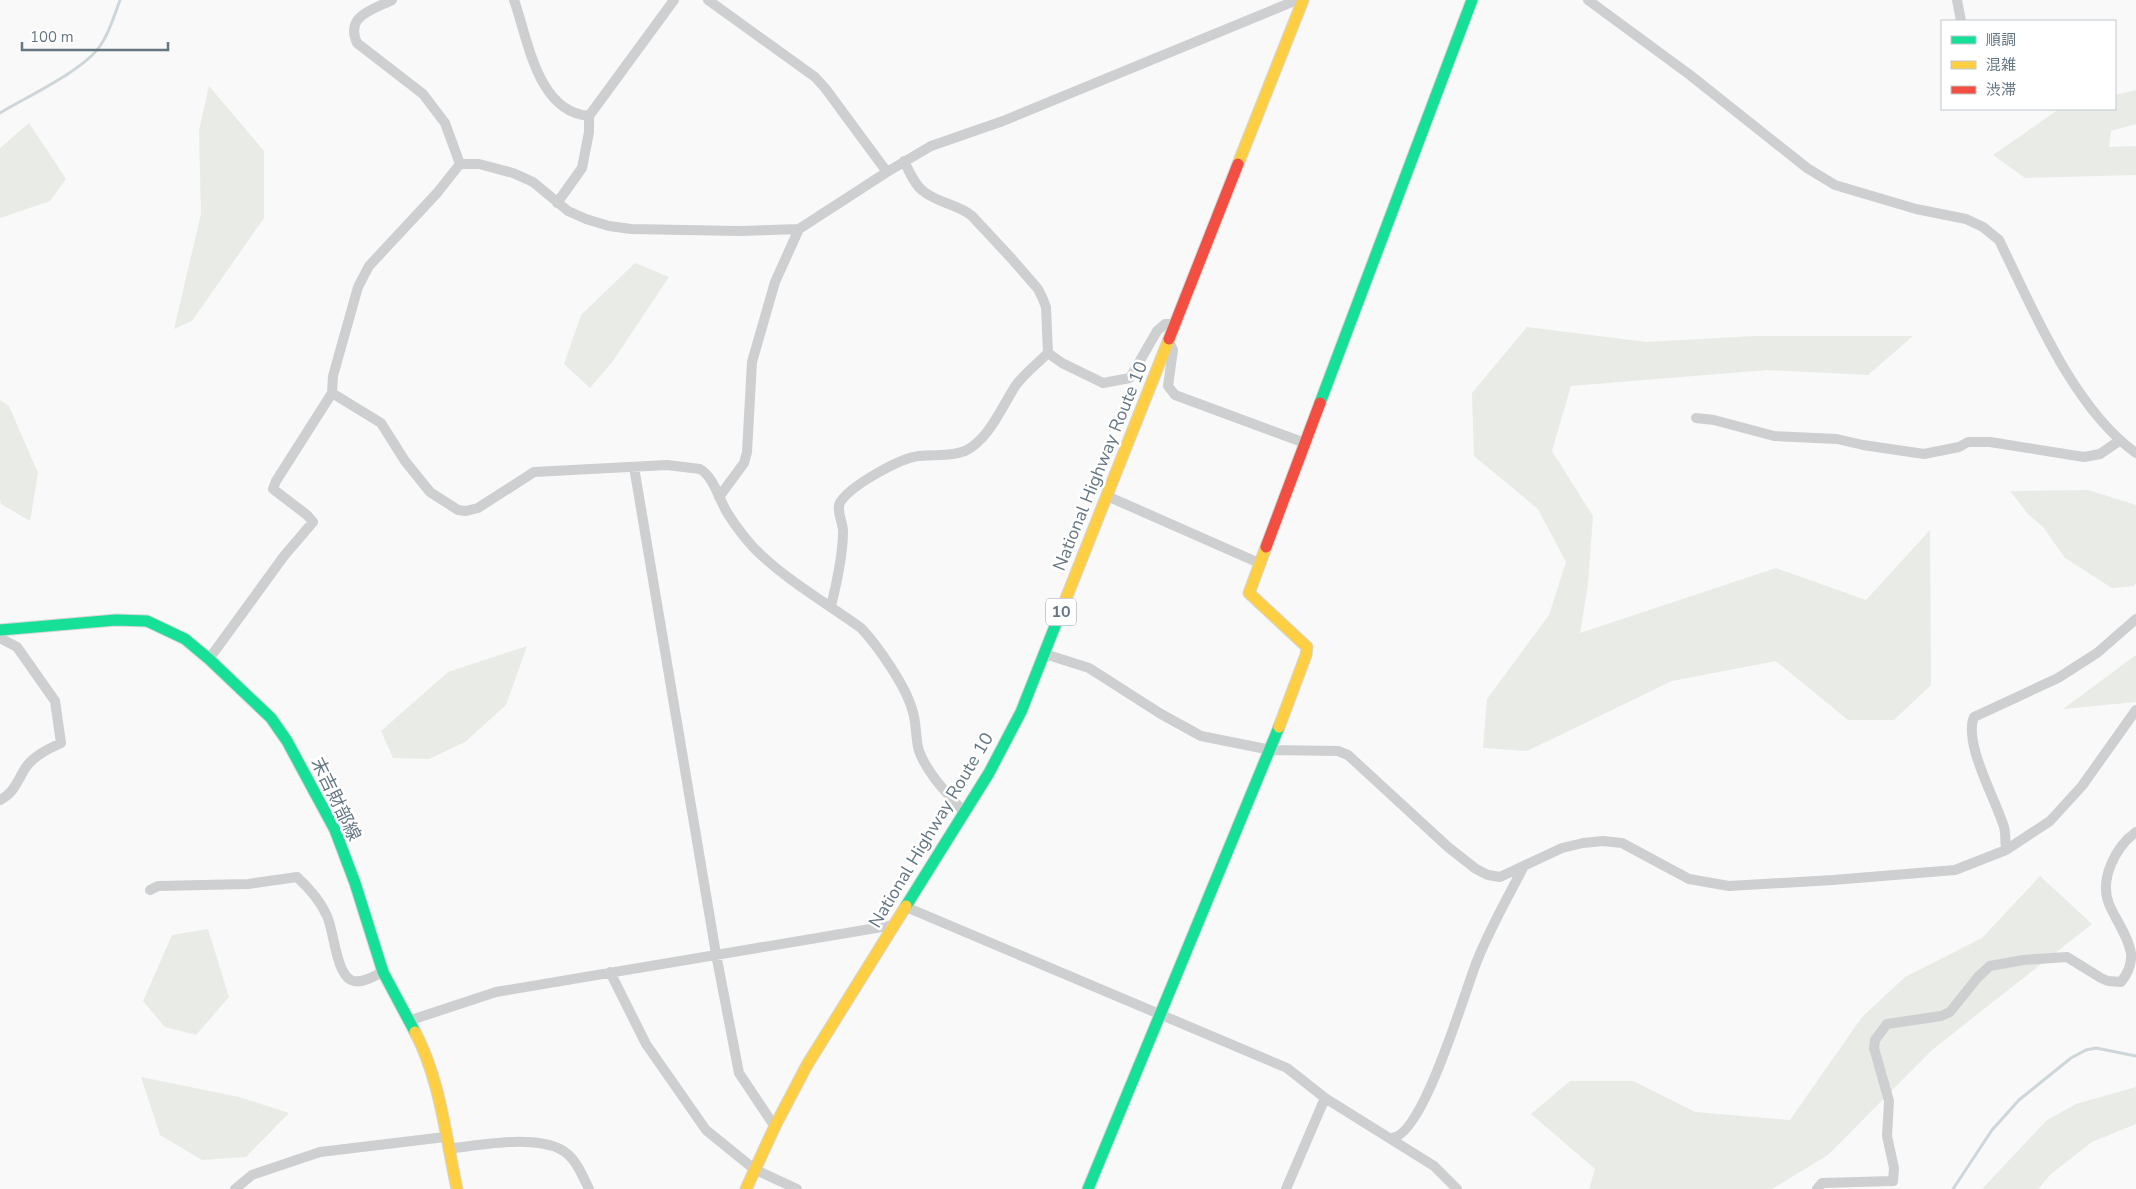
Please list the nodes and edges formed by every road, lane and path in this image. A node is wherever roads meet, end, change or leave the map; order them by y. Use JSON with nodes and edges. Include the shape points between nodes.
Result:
{"nodes":[{"id":1,"x":392,"y":0,"type":"edge"},
{"id":2,"x":514,"y":0,"type":"edge"},
{"id":3,"x":674,"y":0,"type":"edge"},
{"id":4,"x":708,"y":0,"type":"edge"},
{"id":5,"x":1297,"y":0,"type":"edge"},
{"id":6,"x":1304,"y":0,"type":"edge"},
{"id":7,"x":1472,"y":0,"type":"edge"},
{"id":8,"x":1957,"y":0,"type":"edge"},
{"id":9,"x":1592,"y":1,"type":"edge"},
{"id":10,"x":1961,"y":20,"type":"edge"},
{"id":11,"x":589,"y":116,"type":"junction"},
{"id":12,"x":904,"y":161,"type":"junction"},
{"id":13,"x":460,"y":164,"type":"junction"},
{"id":14,"x":887,"y":172,"type":"junction"},
{"id":15,"x":557,"y":203,"type":"junction"},
{"id":16,"x":799,"y":229,"type":"junction"},
{"id":17,"x":1175,"y":324,"type":"junction"},
{"id":18,"x":1169,"y":340,"type":"junction"},
{"id":19,"x":1048,"y":352,"type":"junction"},
{"id":20,"x":332,"y":393,"type":"junction"},
{"id":21,"x":1696,"y":418,"type":"dead end"},
{"id":22,"x":2119,"y":442,"type":"junction"},
{"id":23,"x":1305,"y":443,"type":"junction"},
{"id":24,"x":2136,"y":454,"type":"edge"},
{"id":25,"x":634,"y":467,"type":"junction"},
{"id":26,"x":1107,"y":496,"type":"junction"},
{"id":27,"x":718,"y":497,"type":"junction"},
{"id":28,"x":1259,"y":563,"type":"junction"},
{"id":29,"x":831,"y":606,"type":"junction"},
{"id":30,"x":2136,"y":619,"type":"edge"},
{"id":31,"x":0,"y":630,"type":"edge"},
{"id":32,"x":0,"y":638,"type":"edge"},
{"id":33,"x":1045,"y":654,"type":"junction"},
{"id":34,"x":209,"y":659,"type":"junction"},
{"id":35,"x":2136,"y":710,"type":"edge"},
{"id":36,"x":1271,"y":750,"type":"junction"},
{"id":37,"x":0,"y":800,"type":"edge"},
{"id":38,"x":965,"y":813,"type":"junction"},
{"id":39,"x":2136,"y":832,"type":"edge"},
{"id":40,"x":2006,"y":850,"type":"junction"},
{"id":41,"x":1524,"y":866,"type":"junction"},
{"id":42,"x":150,"y":890,"type":"dead end"},
{"id":43,"x":906,"y":907,"type":"junction"},
{"id":44,"x":895,"y":925,"type":"junction"},
{"id":45,"x":716,"y":954,"type":"junction"},
{"id":46,"x":384,"y":972,"type":"junction"},
{"id":47,"x":610,"y":972,"type":"junction"},
{"id":48,"x":1161,"y":1014,"type":"junction"},
{"id":49,"x":408,"y":1021,"type":"junction"},
{"id":50,"x":1325,"y":1098,"type":"junction"},
{"id":51,"x":774,"y":1127,"type":"junction"},
{"id":52,"x":445,"y":1136,"type":"junction"},
{"id":53,"x":1391,"y":1138,"type":"junction"},
{"id":54,"x":448,"y":1149,"type":"junction"},
{"id":55,"x":754,"y":1169,"type":"junction"},
{"id":56,"x":235,"y":1189,"type":"edge"},
{"id":57,"x":456,"y":1189,"type":"edge"},
{"id":58,"x":589,"y":1189,"type":"edge"},
{"id":59,"x":746,"y":1189,"type":"edge"},
{"id":60,"x":797,"y":1189,"type":"edge"},
{"id":61,"x":1088,"y":1189,"type":"edge"},
{"id":62,"x":1286,"y":1189,"type":"edge"},
{"id":63,"x":1457,"y":1189,"type":"edge"},
{"id":64,"x":1817,"y":1189,"type":"edge"}],
"edges":[{"from":1,"to":13,"type":"street","via":[[358,18],[354,35],[358,44],[424,94],[445,123]]},
{"from":2,"to":11,"type":"street","via":[[545,87],[571,112]]},
{"from":3,"to":11,"type":"street"},
{"from":4,"to":14,"type":"street","via":[[815,78]]},
{"from":5,"to":12,"type":"street","via":[[1003,121],[931,146]]},
{"from":6,"to":17,"type":"main road","name":"National Highway Route 10","number":"10"},
{"from":7,"to":23,"type":"main road"},
{"from":8,"to":10,"type":"street"},
{"from":9,"to":22,"type":"street","via":[[1807,168],[1835,184],[1916,209],[1966,219],[1999,240],[2073,384]]},
{"from":11,"to":15,"type":"street","via":[[582,168]]},
{"from":12,"to":14,"type":"street"},
{"from":12,"to":19,"type":"street","via":[[923,191],[964,209],[1038,289],[1046,307]]},
{"from":13,"to":15,"type":"street","via":[[479,164],[513,173],[533,182]]},
{"from":13,"to":20,"type":"street","via":[[369,266],[358,287],[333,376]]},
{"from":14,"to":16,"type":"street"},
{"from":15,"to":16,"type":"street","via":[[586,219],[631,229]]},
{"from":16,"to":27,"type":"street","via":[[775,282],[752,362],[744,463]]},
{"from":17,"to":18,"type":"main road","name":"National Highway Route 10","number":"10"},
{"from":17,"to":19,"type":"street","via":[[1165,324],[1157,330],[1130,378],[1102,383]]},
{"from":18,"to":23,"type":"street","via":[[1173,350],[1168,386],[1175,394]]},
{"from":18,"to":26,"type":"main road","name":"National Highway Route 10","number":"10"},
{"from":19,"to":29,"type":"street","via":[[1018,384],[989,428],[971,447],[948,455],[905,459],[870,477],[840,502],[842,540]]},
{"from":20,"to":25,"type":"street","via":[[381,422],[405,461],[430,492],[458,510],[478,508],[534,472]]},
{"from":20,"to":34,"type":"street","via":[[273,489],[313,522],[284,556]]},
{"from":21,"to":22,"type":"street","via":[[1774,436],[1837,439],[1924,454],[1968,442],[1990,442],[2084,456],[2100,454]]},
{"from":22,"to":24,"type":"street"},
{"from":23,"to":28,"type":"main road"},
{"from":25,"to":27,"type":"street","via":[[667,465],[700,469],[709,477]]},
{"from":25,"to":45,"type":"street"},
{"from":26,"to":28,"type":"street"},
{"from":26,"to":33,"type":"main road","name":"National Highway Route 10","number":"10"},
{"from":27,"to":29,"type":"street","via":[[753,547]]},
{"from":28,"to":36,"type":"main road","via":[[1249,593],[1308,647]]},
{"from":29,"to":38,"type":"street","via":[[869,637],[905,692],[913,710],[919,751],[938,784]]},
{"from":30,"to":40,"type":"street","via":[[2097,653],[2058,678],[1974,717],[1970,726],[1974,745],[2004,828]]},
{"from":31,"to":34,"type":"main road","name":"末吉財部線","via":[[116,620],[147,621],[184,639]]},
{"from":32,"to":37,"type":"street","via":[[17,647],[56,701],[61,743],[42,752],[27,766],[10,794]]},
{"from":33,"to":36,"type":"street","via":[[1089,668],[1201,736]]},
{"from":33,"to":38,"type":"main road","name":"National Highway Route 10","number":"10","via":[[998,758]]},
{"from":34,"to":46,"type":"main road","name":"末吉財部線","via":[[271,718],[317,794],[355,883]]},
{"from":35,"to":40,"type":"street","via":[[2082,786],[2050,821]]},
{"from":36,"to":41,"type":"street","via":[[1338,751],[1348,755],[1476,869],[1500,877]]},
{"from":36,"to":48,"type":"main road"},
{"from":38,"to":43,"type":"main road","name":"National Highway Route 10","number":"10"},
{"from":39,"to":64,"type":"street","via":[[2116,852],[2107,883],[2108,901],[2131,953],[2130,970],[2121,982],[2101,978],[2067,957],[1998,964],[1990,966],[1978,977],[1950,1012],[1887,1024],[1878,1034],[1874,1048],[1889,1101],[1886,1136],[1894,1168],[1893,1181],[1822,1183]]},
{"from":40,"to":41,"type":"street","via":[[1956,870],[1729,886],[1689,880],[1622,843],[1612,842],[1562,848]]},
{"from":41,"to":53,"type":"street","via":[[1476,962],[1422,1105],[1405,1131]]},
{"from":42,"to":46,"type":"street","via":[[158,886],[248,884],[296,877],[313,892],[328,917],[342,972],[350,980],[360,981]]},
{"from":43,"to":44,"type":"main road","name":"National Highway Route 10","number":"10"},
{"from":43,"to":48,"type":"street"},
{"from":44,"to":45,"type":"street"},
{"from":44,"to":51,"type":"main road","name":"National Highway Route 10","number":"10","via":[[810,1060]]},
{"from":45,"to":47,"type":"street"},
{"from":45,"to":51,"type":"street","via":[[739,1073]]},
{"from":46,"to":49,"type":"main road","name":"末吉財部線"},
{"from":47,"to":49,"type":"street","via":[[496,992]]},
{"from":47,"to":55,"type":"street","via":[[646,1044],[706,1130]]},
{"from":48,"to":50,"type":"street","via":[[1287,1068]]},
{"from":48,"to":61,"type":"main road"},
{"from":49,"to":52,"type":"main road","name":"末吉財部線","via":[[426,1053]]},
{"from":50,"to":53,"type":"street"},
{"from":50,"to":62,"type":"street"},
{"from":51,"to":55,"type":"main road","name":"National Highway Route 10","number":"10"},
{"from":52,"to":54,"type":"main road","name":"末吉財部線"},
{"from":52,"to":56,"type":"street","via":[[320,1152],[252,1175]]},
{"from":53,"to":63,"type":"street","via":[[1434,1166]]},
{"from":54,"to":57,"type":"main road","name":"末吉財部線"},
{"from":54,"to":58,"type":"street","via":[[507,1142],[546,1144],[562,1149],[577,1164]]},
{"from":55,"to":59,"type":"main road","name":"National Highway Route 10","number":"10"},
{"from":55,"to":60,"type":"street"}]}
